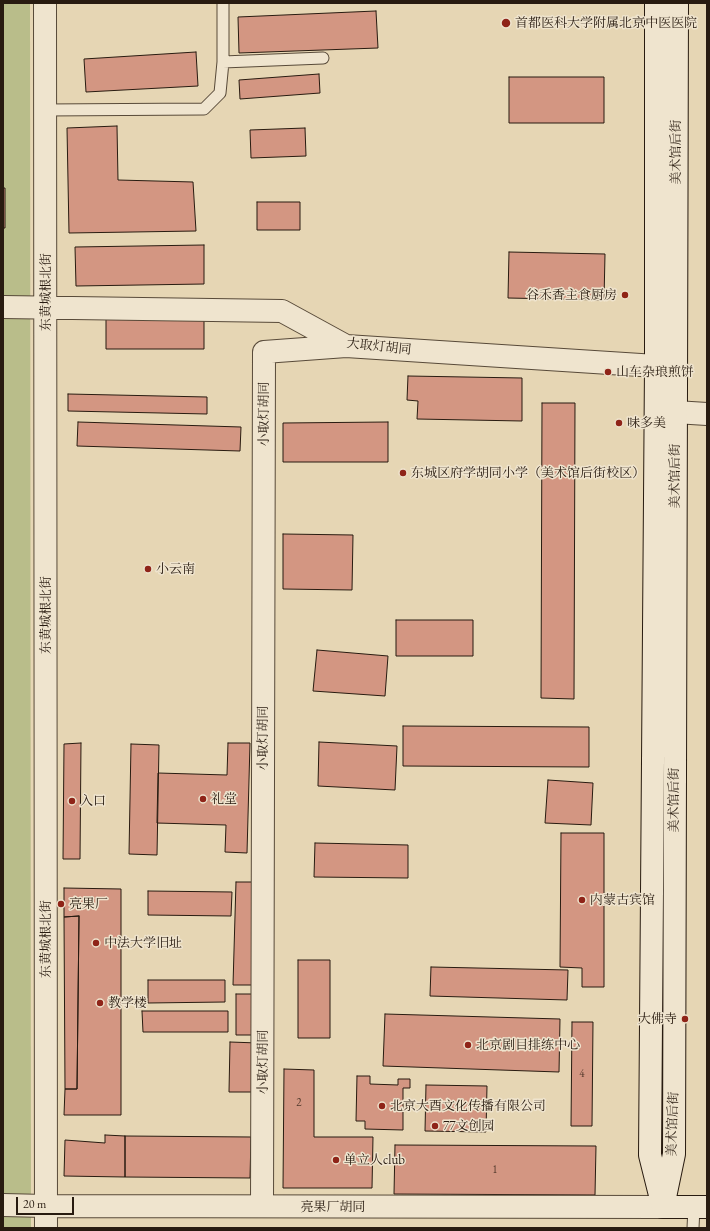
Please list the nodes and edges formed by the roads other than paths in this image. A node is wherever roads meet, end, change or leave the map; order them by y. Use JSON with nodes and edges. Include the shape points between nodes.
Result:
{"nodes":[{"id":1,"x":45,"y":3,"type":"edge"},
{"id":2,"x":223,"y":3,"type":"edge"},
{"id":3,"x":656,"y":3,"type":"edge"},
{"id":4,"x":677,"y":3,"type":"edge"},
{"id":5,"x":323,"y":58,"type":"dead end"},
{"id":6,"x":223,"y":62,"type":"junction"},
{"id":7,"x":46,"y":110,"type":"junction"},
{"id":8,"x":3,"y":307,"type":"edge"},
{"id":9,"x":46,"y":307,"type":"junction"},
{"id":10,"x":346,"y":346,"type":"junction"},
{"id":11,"x":656,"y":366,"type":"junction"},
{"id":12,"x":675,"y":412,"type":"junction"},
{"id":13,"x":707,"y":414,"type":"edge"},
{"id":14,"x":3,"y":1205,"type":"edge"},
{"id":15,"x":46,"y":1206,"type":"junction"},
{"id":16,"x":262,"y":1206,"type":"junction"},
{"id":17,"x":663,"y":1207,"type":"junction"},
{"id":18,"x":698,"y":1214,"type":"edge"},
{"id":19,"x":46,"y":1228,"type":"edge"}],
"edges":[{"from":1,"to":7,"type":"street","name":"东黄城根北街"},
{"from":2,"to":6,"type":"lane"},
{"from":3,"to":11,"type":"street","name":"美术馆后街"},
{"from":4,"to":12,"type":"street","name":"美术馆后街"},
{"from":5,"to":6,"type":"lane"},
{"from":6,"to":7,"type":"lane","via":[[220,93],[204,109]]},
{"from":7,"to":9,"type":"street","name":"东黄城根北街"},
{"from":8,"to":9,"type":"street","name":"大取灯胡同"},
{"from":9,"to":10,"type":"street","name":"大取灯胡同","via":[[282,311]]},
{"from":9,"to":15,"type":"street","name":"东黄城根北街"},
{"from":10,"to":11,"type":"street","name":"大取灯胡同"},
{"from":10,"to":16,"type":"street","name":"小取灯胡同","via":[[264,352]]},
{"from":11,"to":12,"type":"street"},
{"from":11,"to":17,"type":"street","name":"美术馆后街","via":[[650,1155]]},
{"from":12,"to":13,"type":"street"},
{"from":12,"to":17,"type":"street","name":"美术馆后街","via":[[674,1154]]},
{"from":14,"to":15,"type":"street","name":"亮果厂胡同"},
{"from":15,"to":16,"type":"street","name":"亮果厂胡同"},
{"from":15,"to":19,"type":"street","name":"东黄城根北街"},
{"from":16,"to":17,"type":"street","name":"亮果厂胡同"},
{"from":17,"to":18,"type":"street","name":"亮果厂胡同"}]}
